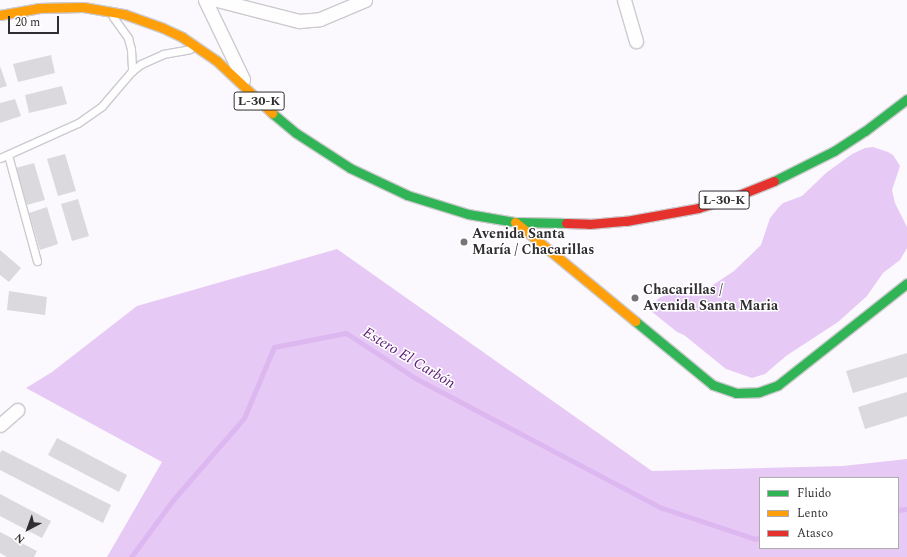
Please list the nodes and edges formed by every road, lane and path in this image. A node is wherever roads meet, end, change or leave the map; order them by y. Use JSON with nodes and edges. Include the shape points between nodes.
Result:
{"nodes":[{"id":1,"x":205,"y":0,"type":"edge"},
{"id":2,"x":217,"y":0,"type":"edge"},
{"id":3,"x":365,"y":0,"type":"edge"},
{"id":4,"x":624,"y":0,"type":"edge"},
{"id":5,"x":106,"y":10,"type":"junction"},
{"id":6,"x":0,"y":15,"type":"edge"},
{"id":7,"x":636,"y":41,"type":"dead end"},
{"id":8,"x":200,"y":48,"type":"junction"},
{"id":9,"x":132,"y":71,"type":"junction"},
{"id":10,"x":248,"y":91,"type":"junction"},
{"id":11,"x":907,"y":99,"type":"edge"},
{"id":12,"x":8,"y":155,"type":"junction"},
{"id":13,"x":0,"y":158,"type":"edge"},
{"id":14,"x":515,"y":222,"type":"junction"},
{"id":15,"x":37,"y":261,"type":"dead end"},
{"id":16,"x":907,"y":283,"type":"edge"},
{"id":17,"x":17,"y":410,"type":"dead end"},
{"id":18,"x":0,"y":426,"type":"edge"}],
"edges":[{"from":1,"to":10,"type":"street"},
{"from":2,"to":3,"type":"street","via":[[299,21],[320,19]]},
{"from":4,"to":7,"type":"street"},
{"from":5,"to":6,"type":"main road","number":"L-30-K","via":[[60,6]]},
{"from":5,"to":8,"type":"main road","number":"L-30-K","via":[[163,28]]},
{"from":5,"to":9,"type":"lane","via":[[128,38]]},
{"from":8,"to":9,"type":"lane","via":[[163,54]]},
{"from":8,"to":10,"type":"main road","number":"L-30-K"},
{"from":9,"to":12,"type":"lane","via":[[102,106],[78,123]]},
{"from":10,"to":14,"type":"main road","number":"L-30-K","via":[[296,133],[350,168],[378,182],[437,205],[468,214]]},
{"from":11,"to":14,"type":"main road","number":"L-30-K","via":[[834,151],[782,178],[734,197],[684,211],[626,221],[582,224]]},
{"from":12,"to":13,"type":"lane"},
{"from":12,"to":15,"type":"lane"},
{"from":14,"to":16,"type":"main road","via":[[703,378],[713,385],[736,393],[759,392],[778,385]]},
{"from":17,"to":18,"type":"street"}]}
